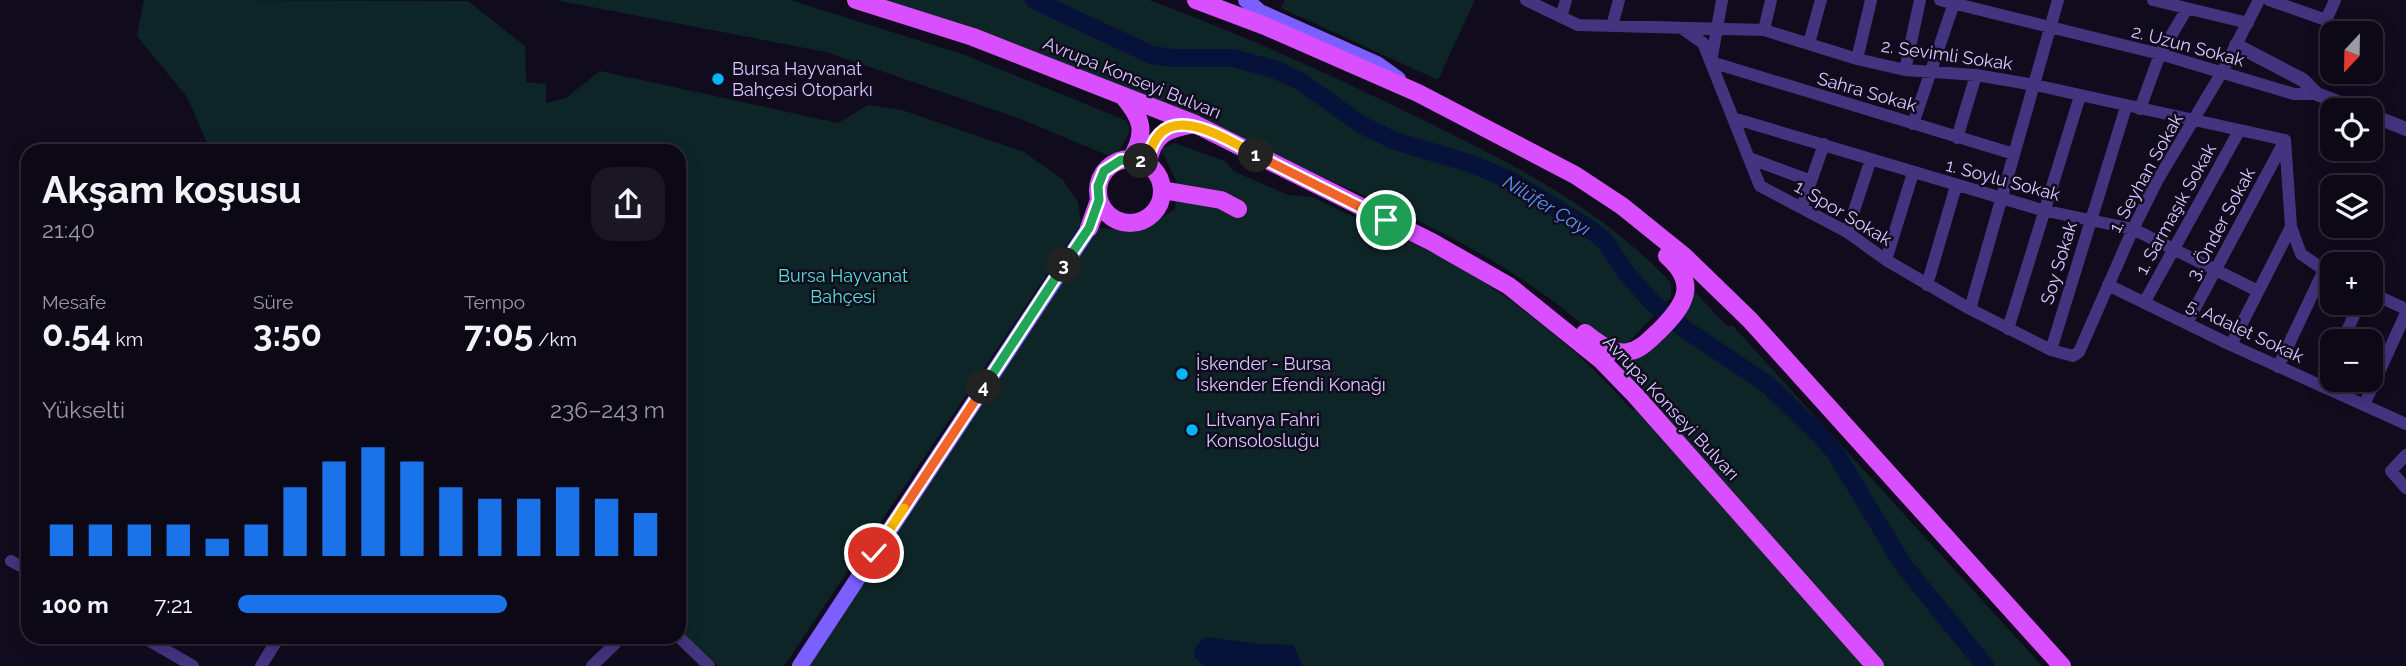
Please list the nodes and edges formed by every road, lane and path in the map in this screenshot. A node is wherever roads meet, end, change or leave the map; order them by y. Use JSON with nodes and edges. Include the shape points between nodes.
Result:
{"nodes":[{"id":1,"x":856,"y":0,"type":"edge"},
{"id":2,"x":1196,"y":0,"type":"edge"},
{"id":3,"x":1246,"y":0,"type":"edge"},
{"id":4,"x":1526,"y":0,"type":"edge"},
{"id":5,"x":1566,"y":0,"type":"edge"},
{"id":6,"x":1619,"y":0,"type":"edge"},
{"id":7,"x":1722,"y":0,"type":"edge"},
{"id":8,"x":1771,"y":0,"type":"edge"},
{"id":9,"x":1821,"y":0,"type":"edge"},
{"id":10,"x":1871,"y":0,"type":"edge"},
{"id":11,"x":1920,"y":0,"type":"edge"},
{"id":12,"x":1940,"y":0,"type":"edge"},
{"id":13,"x":2058,"y":0,"type":"edge"},
{"id":14,"x":2153,"y":0,"type":"edge"},
{"id":15,"x":2259,"y":0,"type":"edge"},
{"id":16,"x":2269,"y":0,"type":"edge"},
{"id":17,"x":2335,"y":0,"type":"edge"},
{"id":18,"x":1954,"y":2,"type":"edge"},
{"id":19,"x":2187,"y":9,"type":"junction"},
{"id":20,"x":1561,"y":17,"type":"junction"},
{"id":21,"x":2248,"y":23,"type":"junction"},
{"id":22,"x":1612,"y":26,"type":"junction"},
{"id":23,"x":1716,"y":26,"type":"junction"},
{"id":24,"x":1683,"y":29,"type":"junction"},
{"id":25,"x":2050,"y":29,"type":"junction"},
{"id":26,"x":1764,"y":30,"type":"junction"},
{"id":27,"x":1810,"y":43,"type":"junction"},
{"id":28,"x":2236,"y":45,"type":"junction"},
{"id":29,"x":2160,"y":54,"type":"junction"},
{"id":30,"x":1857,"y":59,"type":"junction"},
{"id":31,"x":1711,"y":62,"type":"junction"},
{"id":32,"x":1905,"y":70,"type":"junction"},
{"id":33,"x":1931,"y":72,"type":"junction"},
{"id":34,"x":2222,"y":72,"type":"junction"},
{"id":35,"x":1976,"y":75,"type":"junction"},
{"id":36,"x":2035,"y":85,"type":"junction"},
{"id":37,"x":1121,"y":93,"type":"junction"},
{"id":38,"x":1418,"y":93,"type":"junction"},
{"id":39,"x":2317,"y":94,"type":"junction"},
{"id":40,"x":2080,"y":96,"type":"junction"},
{"id":41,"x":2327,"y":98,"type":"edge"},
{"id":42,"x":2126,"y":107,"type":"junction"},
{"id":43,"x":2140,"y":109,"type":"junction"},
{"id":44,"x":1733,"y":118,"type":"junction"},
{"id":45,"x":2383,"y":120,"type":"edge"},
{"id":46,"x":2195,"y":121,"type":"junction"},
{"id":47,"x":1195,"y":124,"type":"junction"},
{"id":48,"x":1913,"y":124,"type":"junction"},
{"id":49,"x":2406,"y":129,"type":"edge"},
{"id":50,"x":2239,"y":131,"type":"junction"},
{"id":51,"x":1497,"y":132,"type":"junction"},
{"id":52,"x":1957,"y":138,"type":"junction"},
{"id":53,"x":2285,"y":140,"type":"junction"},
{"id":54,"x":1824,"y":144,"type":"junction"},
{"id":55,"x":2014,"y":154,"type":"junction"},
{"id":56,"x":1749,"y":158,"type":"junction"},
{"id":57,"x":1871,"y":159,"type":"junction"},
{"id":58,"x":1139,"y":161,"type":"junction"},
{"id":59,"x":1913,"y":173,"type":"junction"},
{"id":60,"x":1811,"y":181,"type":"junction"},
{"id":61,"x":1956,"y":186,"type":"junction"},
{"id":62,"x":2001,"y":198,"type":"junction"},
{"id":63,"x":1099,"y":200,"type":"junction"},
{"id":64,"x":1802,"y":207,"type":"junction"},
{"id":65,"x":2042,"y":210,"type":"junction"},
{"id":66,"x":1113,"y":217,"type":"junction"},
{"id":67,"x":1386,"y":220,"type":"junction"},
{"id":68,"x":2091,"y":220,"type":"junction"},
{"id":69,"x":2291,"y":227,"type":"junction"},
{"id":70,"x":1089,"y":228,"type":"junction"},
{"id":71,"x":2133,"y":229,"type":"junction"},
{"id":72,"x":1847,"y":232,"type":"junction"},
{"id":73,"x":2175,"y":247,"type":"junction"},
{"id":74,"x":1886,"y":260,"type":"junction"},
{"id":75,"x":2217,"y":268,"type":"junction"},
{"id":76,"x":2320,"y":268,"type":"edge"},
{"id":77,"x":1927,"y":285,"type":"junction"},
{"id":78,"x":2108,"y":285,"type":"junction"},
{"id":79,"x":2320,"y":289,"type":"edge"},
{"id":80,"x":2258,"y":291,"type":"junction"},
{"id":81,"x":2383,"y":299,"type":"edge"},
{"id":82,"x":2144,"y":303,"type":"junction"},
{"id":83,"x":1969,"y":309,"type":"junction"},
{"id":84,"x":2406,"y":311,"type":"edge"},
{"id":85,"x":2187,"y":323,"type":"junction"},
{"id":86,"x":2008,"y":329,"type":"junction"},
{"id":87,"x":2231,"y":345,"type":"junction"},
{"id":88,"x":2051,"y":350,"type":"junction"},
{"id":89,"x":2064,"y":356,"type":"joint"},
{"id":90,"x":2278,"y":367,"type":"junction"},
{"id":91,"x":2320,"y":386,"type":"edge"},
{"id":92,"x":2335,"y":392,"type":"edge"},
{"id":93,"x":2364,"y":405,"type":"junction"},
{"id":94,"x":2406,"y":424,"type":"edge"},
{"id":95,"x":2406,"y":455,"type":"edge"},
{"id":96,"x":2406,"y":488,"type":"edge"},
{"id":97,"x":11,"y":561,"type":"dead end"},
{"id":98,"x":21,"y":566,"type":"edge"},
{"id":99,"x":155,"y":644,"type":"edge"},
{"id":100,"x":275,"y":644,"type":"edge"},
{"id":101,"x":615,"y":644,"type":"edge"},
{"id":102,"x":686,"y":644,"type":"edge"},
{"id":103,"x":193,"y":666,"type":"edge"},
{"id":104,"x":261,"y":666,"type":"edge"},
{"id":105,"x":592,"y":666,"type":"edge"},
{"id":106,"x":709,"y":666,"type":"edge"},
{"id":107,"x":800,"y":666,"type":"edge"},
{"id":108,"x":1875,"y":666,"type":"edge"},
{"id":109,"x":2062,"y":666,"type":"edge"}],
"edges":[{"from":1,"to":37,"type":"main road","name":"Avrupa Konseyi Bulvarı","via":[[973,37]]},
{"from":2,"to":38,"type":"main road"},
{"from":3,"to":38,"type":"main road","via":[[1274,19],[1377,64]]},
{"from":4,"to":20,"type":"street","name":"2. Sevimli Sokak"},
{"from":5,"to":20,"type":"street"},
{"from":6,"to":22,"type":"street"},
{"from":7,"to":23,"type":"street"},
{"from":8,"to":26,"type":"street"},
{"from":9,"to":27,"type":"street"},
{"from":10,"to":30,"type":"street"},
{"from":11,"to":32,"type":"street"},
{"from":12,"to":18,"type":"street","name":"2. Uzun Sokak"},
{"from":13,"to":25,"type":"street"},
{"from":14,"to":19,"type":"street"},
{"from":15,"to":21,"type":"street","name":"1. Seyhan Sokak"},
{"from":16,"to":17,"type":"street","via":[[2326,20]]},
{"from":18,"to":25,"type":"street","name":"2. Uzun Sokak"},
{"from":18,"to":33,"type":"street"},
{"from":19,"to":21,"type":"street"},
{"from":19,"to":29,"type":"street"},
{"from":20,"to":22,"type":"street","name":"2. Sevimli Sokak","via":[[1578,25]]},
{"from":21,"to":28,"type":"street","name":"1. Seyhan Sokak"},
{"from":22,"to":24,"type":"street","name":"2. Sevimli Sokak"},
{"from":23,"to":24,"type":"street","name":"2. Sevimli Sokak"},
{"from":23,"to":26,"type":"street","name":"2. Sevimli Sokak"},
{"from":23,"to":31,"type":"street"},
{"from":24,"to":31,"type":"street","name":"1. Spor Sokak","via":[[1703,43]]},
{"from":25,"to":29,"type":"street","name":"2. Uzun Sokak"},
{"from":25,"to":36,"type":"street"},
{"from":26,"to":27,"type":"street","name":"2. Sevimli Sokak"},
{"from":27,"to":30,"type":"street","name":"2. Sevimli Sokak"},
{"from":28,"to":34,"type":"street","name":"1. Seyhan Sokak"},
{"from":28,"to":39,"type":"street","via":[[2303,80]]},
{"from":29,"to":34,"type":"street","name":"2. Uzun Sokak"},
{"from":29,"to":43,"type":"street"},
{"from":30,"to":32,"type":"street","name":"2. Sevimli Sokak"},
{"from":31,"to":44,"type":"street","name":"1. Spor Sokak"},
{"from":31,"to":48,"type":"street","name":"Sahra Sokak"},
{"from":32,"to":33,"type":"street","name":"2. Sevimli Sokak"},
{"from":33,"to":35,"type":"street","name":"2. Sevimli Sokak"},
{"from":33,"to":48,"type":"street"},
{"from":34,"to":39,"type":"street","name":"2. Uzun Sokak","via":[[2294,94]]},
{"from":34,"to":46,"type":"street","name":"1. Seyhan Sokak"},
{"from":35,"to":36,"type":"street","name":"2. Sevimli Sokak"},
{"from":35,"to":52,"type":"street"},
{"from":36,"to":40,"type":"street","name":"2. Sevimli Sokak"},
{"from":36,"to":55,"type":"street"},
{"from":37,"to":47,"type":"main road","name":"Avrupa Konseyi Bulvarı"},
{"from":37,"to":58,"type":"main road","via":[[1136,110],[1142,126]]},
{"from":38,"to":51,"type":"main road"},
{"from":39,"to":41,"type":"street"},
{"from":40,"to":42,"type":"street","name":"2. Sevimli Sokak"},
{"from":40,"to":65,"type":"street"},
{"from":42,"to":43,"type":"street","name":"2. Sevimli Sokak"},
{"from":42,"to":68,"type":"street","name":"Soy Sokak"},
{"from":43,"to":46,"type":"street","name":"2. Sevimli Sokak"},
{"from":44,"to":54,"type":"street","name":"1. Soylu Sokak"},
{"from":44,"to":56,"type":"street","name":"1. Spor Sokak"},
{"from":45,"to":49,"type":"street"},
{"from":46,"to":50,"type":"street","name":"2. Sevimli Sokak"},
{"from":46,"to":71,"type":"street","name":"1. Seyhan Sokak"},
{"from":47,"to":58,"type":"main road","via":[[1164,131]]},
{"from":47,"to":67,"type":"main road","name":"Avrupa Konseyi Bulvarı"},
{"from":48,"to":52,"type":"street","name":"Sahra Sokak"},
{"from":50,"to":53,"type":"street","name":"2. Sevimli Sokak"},
{"from":50,"to":73,"type":"street","name":"1. Sarmaşık Sokak"},
{"from":51,"to":67,"type":"main road","via":[[1609,209],[1680,267],[1685,296],[1677,312],[1653,336],[1628,352],[1603,346],[1497,268],[1452,243]]},
{"from":51,"to":109,"type":"main road","via":[[1622,206],[1693,265],[1750,320]]},
{"from":52,"to":55,"type":"street","name":"Sahra Sokak"},
{"from":53,"to":69,"type":"street"},
{"from":53,"to":75,"type":"street","name":"3. Önder Sokak"},
{"from":54,"to":57,"type":"street","name":"1. Soylu Sokak"},
{"from":54,"to":60,"type":"street"},
{"from":55,"to":62,"type":"street"},
{"from":56,"to":60,"type":"street"},
{"from":56,"to":64,"type":"street","name":"1. Spor Sokak","via":[[1760,186]]},
{"from":57,"to":59,"type":"street","name":"1. Soylu Sokak"},
{"from":57,"to":72,"type":"street"},
{"from":58,"to":63,"type":"main road","via":[[1121,160],[1104,171]]},
{"from":58,"to":66,"type":"main road","via":[[1158,175],[1160,197],[1153,213],[1130,223]]},
{"from":59,"to":61,"type":"street","name":"1. Soylu Sokak"},
{"from":59,"to":74,"type":"street"},
{"from":60,"to":64,"type":"street"},
{"from":61,"to":62,"type":"street","name":"1. Soylu Sokak"},
{"from":61,"to":77,"type":"street"},
{"from":62,"to":65,"type":"street","name":"1. Soylu Sokak"},
{"from":62,"to":83,"type":"street"},
{"from":63,"to":66,"type":"main road"},
{"from":63,"to":70,"type":"main road"},
{"from":64,"to":72,"type":"street","name":"1. Spor Sokak"},
{"from":65,"to":68,"type":"street","name":"1. Soylu Sokak"},
{"from":65,"to":86,"type":"street"},
{"from":66,"to":70,"type":"main road"},
{"from":67,"to":108,"type":"main road","name":"Avrupa Konseyi Bulvarı","via":[[1509,286],[1601,360]]},
{"from":68,"to":71,"type":"street","name":"1. Soylu Sokak"},
{"from":68,"to":88,"type":"street","name":"Soy Sokak"},
{"from":69,"to":76,"type":"street","via":[[2301,254]]},
{"from":69,"to":80,"type":"street"},
{"from":70,"to":107,"type":"main road"},
{"from":71,"to":73,"type":"street","name":"1. Soylu Sokak"},
{"from":71,"to":78,"type":"street","name":"1. Seyhan Sokak"},
{"from":72,"to":74,"type":"street","name":"1. Spor Sokak"},
{"from":73,"to":75,"type":"street","name":"1. Soylu Sokak"},
{"from":73,"to":82,"type":"street","name":"1. Sarmaşık Sokak"},
{"from":74,"to":77,"type":"street","name":"1. Spor Sokak"},
{"from":75,"to":80,"type":"street","name":"1. Soylu Sokak"},
{"from":75,"to":85,"type":"street","name":"3. Önder Sokak"},
{"from":77,"to":83,"type":"street","name":"1. Spor Sokak"},
{"from":78,"to":82,"type":"street","name":"5. Adalet Sokak"},
{"from":78,"to":89,"type":"street","name":"1. Seyhan Sokak","via":[[2079,352]]},
{"from":79,"to":90,"type":"street"},
{"from":80,"to":87,"type":"street"},
{"from":81,"to":84,"type":"street"},
{"from":82,"to":85,"type":"street","name":"5. Adalet Sokak"},
{"from":83,"to":86,"type":"street","name":"1. Spor Sokak"},
{"from":84,"to":93,"type":"street"},
{"from":85,"to":87,"type":"street","name":"5. Adalet Sokak"},
{"from":86,"to":88,"type":"street","name":"1. Spor Sokak"},
{"from":87,"to":90,"type":"street","name":"5. Adalet Sokak"},
{"from":88,"to":89,"type":"street","name":"1. Spor Sokak"},
{"from":90,"to":91,"type":"street","name":"5. Adalet Sokak"},
{"from":92,"to":93,"type":"street","name":"5. Adalet Sokak"},
{"from":93,"to":94,"type":"street","name":"5. Adalet Sokak"},
{"from":95,"to":96,"type":"street","via":[[2391,471]]},
{"from":97,"to":98,"type":"street"},
{"from":99,"to":103,"type":"street"},
{"from":100,"to":104,"type":"street"},
{"from":101,"to":105,"type":"street"},
{"from":102,"to":106,"type":"street"}]}
